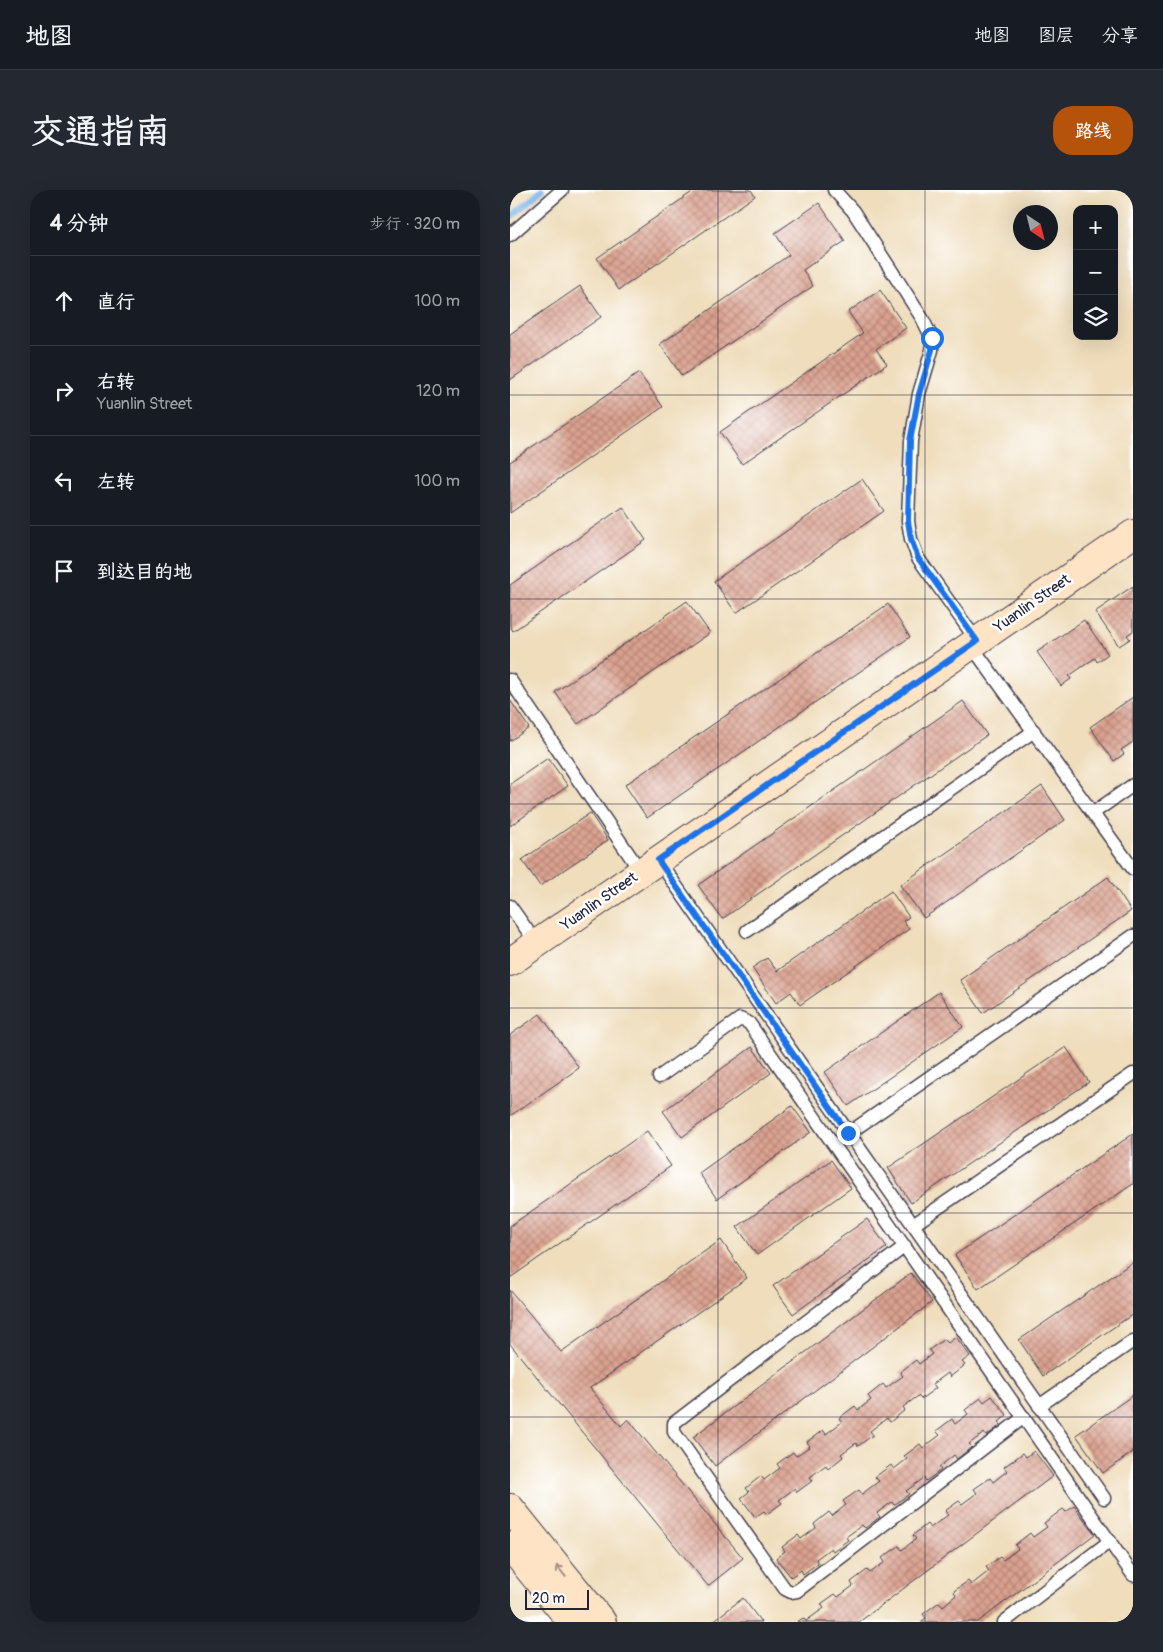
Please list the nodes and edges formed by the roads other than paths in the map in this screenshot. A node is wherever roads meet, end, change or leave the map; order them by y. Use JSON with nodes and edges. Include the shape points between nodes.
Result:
{"nodes":[{"id":1,"x":562,"y":190,"type":"edge"},
{"id":2,"x":834,"y":190,"type":"edge"},
{"id":3,"x":510,"y":235,"type":"edge"},
{"id":4,"x":1133,"y":534,"type":"edge"},
{"id":5,"x":974,"y":643,"type":"junction"},
{"id":6,"x":510,"y":680,"type":"edge"},
{"id":7,"x":1034,"y":731,"type":"junction"},
{"id":8,"x":1133,"y":785,"type":"edge"},
{"id":9,"x":1093,"y":813,"type":"junction"},
{"id":10,"x":650,"y":866,"type":"junction"},
{"id":11,"x":1133,"y":869,"type":"edge"},
{"id":12,"x":510,"y":906,"type":"edge"},
{"id":13,"x":747,"y":931,"type":"dead end"},
{"id":14,"x":1133,"y":936,"type":"edge"},
{"id":15,"x":537,"y":944,"type":"junction"},
{"id":16,"x":510,"y":962,"type":"edge"},
{"id":17,"x":1133,"y":1074,"type":"edge"},
{"id":18,"x":659,"y":1077,"type":"dead end"},
{"id":19,"x":848,"y":1133,"type":"junction"},
{"id":20,"x":913,"y":1225,"type":"junction"},
{"id":21,"x":905,"y":1246,"type":"junction"},
{"id":22,"x":1133,"y":1341,"type":"edge"},
{"id":23,"x":1039,"y":1406,"type":"junction"},
{"id":24,"x":1024,"y":1417,"type":"junction"},
{"id":25,"x":1104,"y":1498,"type":"dead end"},
{"id":26,"x":510,"y":1508,"type":"edge"},
{"id":27,"x":1110,"y":1541,"type":"junction"},
{"id":28,"x":510,"y":1546,"type":"edge"},
{"id":29,"x":1133,"y":1574,"type":"edge"},
{"id":30,"x":572,"y":1622,"type":"edge"},
{"id":31,"x":602,"y":1622,"type":"edge"},
{"id":32,"x":1004,"y":1622,"type":"edge"}],
"edges":[{"from":1,"to":3,"type":"lane"},
{"from":2,"to":5,"type":"lane","via":[[853,210],[932,338],[932,350],[910,441],[908,521],[918,558]]},
{"from":4,"to":5,"type":"street","name":"Yuanlin Street"},
{"from":5,"to":7,"type":"lane"},
{"from":5,"to":10,"type":"street","name":"Yuanlin Street"},
{"from":6,"to":10,"type":"lane"},
{"from":7,"to":9,"type":"lane"},
{"from":7,"to":13,"type":"lane"},
{"from":8,"to":9,"type":"lane"},
{"from":9,"to":11,"type":"lane"},
{"from":10,"to":15,"type":"street","name":"Yuanlin Street"},
{"from":10,"to":19,"type":"lane"},
{"from":12,"to":15,"type":"lane"},
{"from":14,"to":19,"type":"lane"},
{"from":15,"to":16,"type":"street","name":"Yuanlin Street"},
{"from":17,"to":20,"type":"lane"},
{"from":18,"to":21,"type":"lane","via":[[740,1019],[749,1023]]},
{"from":19,"to":20,"type":"lane"},
{"from":20,"to":23,"type":"lane"},
{"from":21,"to":24,"type":"lane"},
{"from":21,"to":24,"type":"lane","via":[[674,1423],[674,1432],[785,1589],[791,1592],[798,1590]]},
{"from":22,"to":23,"type":"lane"},
{"from":23,"to":25,"type":"lane"},
{"from":24,"to":27,"type":"lane"},
{"from":31,"to":26,"type":"street","one_way":true},
{"from":27,"to":29,"type":"lane"},
{"from":27,"to":32,"type":"lane"},
{"from":28,"to":30,"type":"street"}]}
